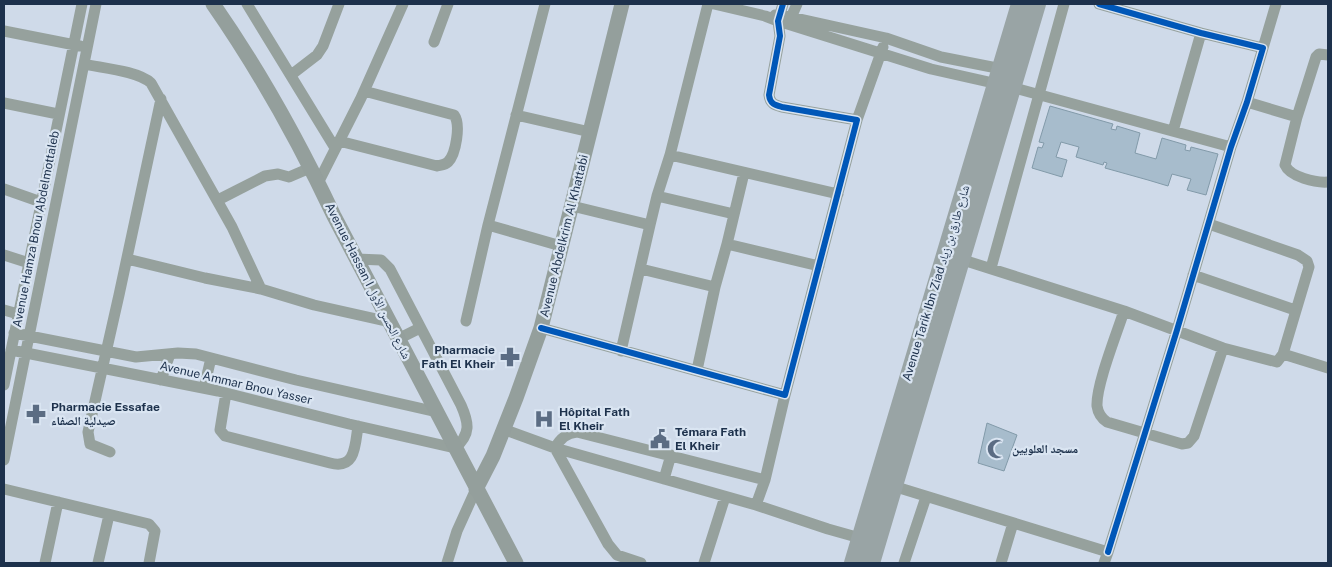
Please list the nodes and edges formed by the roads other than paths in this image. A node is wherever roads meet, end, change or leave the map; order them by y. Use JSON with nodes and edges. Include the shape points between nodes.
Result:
{"nodes":[{"id":1,"x":82,"y":4,"type":"edge"},
{"id":2,"x":96,"y":4,"type":"edge"},
{"id":3,"x":212,"y":4,"type":"edge"},
{"id":4,"x":247,"y":4,"type":"edge"},
{"id":5,"x":339,"y":4,"type":"edge"},
{"id":6,"x":403,"y":4,"type":"edge"},
{"id":7,"x":448,"y":4,"type":"edge"},
{"id":8,"x":545,"y":4,"type":"edge"},
{"id":9,"x":622,"y":4,"type":"edge"},
{"id":10,"x":708,"y":4,"type":"edge"},
{"id":11,"x":714,"y":4,"type":"edge"},
{"id":12,"x":797,"y":4,"type":"edge"},
{"id":13,"x":1020,"y":4,"type":"edge"},
{"id":14,"x":1036,"y":4,"type":"edge"},
{"id":15,"x":1064,"y":4,"type":"edge"},
{"id":16,"x":1099,"y":4,"type":"edge"},
{"id":17,"x":1276,"y":4,"type":"edge"},
{"id":18,"x":784,"y":16,"type":"edge"},
{"id":19,"x":4,"y":31,"type":"edge"},
{"id":20,"x":1201,"y":33,"type":"junction"},
{"id":21,"x":886,"y":38,"type":"junction"},
{"id":22,"x":434,"y":42,"type":"dead end"},
{"id":23,"x":73,"y":45,"type":"junction"},
{"id":24,"x":88,"y":47,"type":"junction"},
{"id":25,"x":1263,"y":48,"type":"junction"},
{"id":26,"x":881,"y":53,"type":"junction"},
{"id":27,"x":1328,"y":55,"type":"edge"},
{"id":28,"x":84,"y":64,"type":"junction"},
{"id":29,"x":291,"y":75,"type":"junction"},
{"id":30,"x":1006,"y":78,"type":"junction"},
{"id":31,"x":364,"y":91,"type":"junction"},
{"id":32,"x":1038,"y":94,"type":"junction"},
{"id":33,"x":161,"y":99,"type":"junction"},
{"id":34,"x":1247,"y":102,"type":"junction"},
{"id":35,"x":4,"y":103,"type":"edge"},
{"id":36,"x":58,"y":114,"type":"junction"},
{"id":37,"x":516,"y":115,"type":"junction"},
{"id":38,"x":1297,"y":117,"type":"junction"},
{"id":39,"x":857,"y":120,"type":"junction"},
{"id":40,"x":1174,"y":130,"type":"junction"},
{"id":41,"x":590,"y":132,"type":"junction"},
{"id":42,"x":337,"y":144,"type":"junction"},
{"id":43,"x":1231,"y":147,"type":"junction"},
{"id":44,"x":670,"y":155,"type":"junction"},
{"id":45,"x":310,"y":168,"type":"junction"},
{"id":46,"x":744,"y":173,"type":"junction"},
{"id":47,"x":1328,"y":182,"type":"edge"},
{"id":48,"x":318,"y":183,"type":"junction"},
{"id":49,"x":4,"y":189,"type":"edge"},
{"id":50,"x":838,"y":194,"type":"junction"},
{"id":51,"x":657,"y":196,"type":"junction"},
{"id":52,"x":218,"y":200,"type":"junction"},
{"id":53,"x":41,"y":202,"type":"junction"},
{"id":54,"x":572,"y":206,"type":"junction"},
{"id":55,"x":734,"y":214,"type":"junction"},
{"id":56,"x":1209,"y":224,"type":"junction"},
{"id":57,"x":488,"y":225,"type":"junction"},
{"id":58,"x":650,"y":225,"type":"junction"},
{"id":59,"x":726,"y":244,"type":"junction"},
{"id":60,"x":561,"y":246,"type":"junction"},
{"id":61,"x":4,"y":255,"type":"edge"},
{"id":62,"x":127,"y":259,"type":"junction"},
{"id":63,"x":356,"y":259,"type":"junction"},
{"id":64,"x":960,"y":259,"type":"junction"},
{"id":65,"x":30,"y":264,"type":"junction"},
{"id":66,"x":819,"y":266,"type":"junction"},
{"id":67,"x":641,"y":268,"type":"junction"},
{"id":68,"x":990,"y":268,"type":"junction"},
{"id":69,"x":1193,"y":275,"type":"junction"},
{"id":70,"x":715,"y":287,"type":"junction"},
{"id":71,"x":261,"y":289,"type":"junction"},
{"id":72,"x":4,"y":310,"type":"edge"},
{"id":73,"x":1295,"y":310,"type":"junction"},
{"id":74,"x":1124,"y":311,"type":"junction"},
{"id":75,"x":18,"y":314,"type":"junction"},
{"id":76,"x":466,"y":321,"type":"dead end"},
{"id":77,"x":390,"y":322,"type":"junction"},
{"id":78,"x":420,"y":328,"type":"junction"},
{"id":79,"x":541,"y":328,"type":"junction"},
{"id":80,"x":1177,"y":330,"type":"junction"},
{"id":81,"x":14,"y":333,"type":"junction"},
{"id":82,"x":28,"y":336,"type":"junction"},
{"id":83,"x":398,"y":339,"type":"junction"},
{"id":84,"x":1223,"y":348,"type":"junction"},
{"id":85,"x":11,"y":350,"type":"junction"},
{"id":86,"x":621,"y":351,"type":"junction"},
{"id":87,"x":106,"y":352,"type":"junction"},
{"id":88,"x":25,"y":353,"type":"junction"},
{"id":89,"x":170,"y":354,"type":"junction"},
{"id":90,"x":1283,"y":354,"type":"junction"},
{"id":91,"x":211,"y":358,"type":"junction"},
{"id":92,"x":102,"y":368,"type":"junction"},
{"id":93,"x":1328,"y":368,"type":"edge"},
{"id":94,"x":697,"y":370,"type":"junction"},
{"id":95,"x":161,"y":380,"type":"junction"},
{"id":96,"x":4,"y":385,"type":"edge"},
{"id":97,"x":204,"y":388,"type":"junction"},
{"id":98,"x":226,"y":393,"type":"junction"},
{"id":99,"x":785,"y":395,"type":"junction"},
{"id":100,"x":437,"y":412,"type":"junction"},
{"id":101,"x":8,"y":419,"type":"edge"},
{"id":102,"x":358,"y":426,"type":"junction"},
{"id":103,"x":503,"y":429,"type":"junction"},
{"id":104,"x":1145,"y":433,"type":"junction"},
{"id":105,"x":455,"y":448,"type":"junction"},
{"id":106,"x":555,"y":448,"type":"junction"},
{"id":107,"x":110,"y":452,"type":"dead end"},
{"id":108,"x":671,"y":455,"type":"junction"},
{"id":109,"x":4,"y":460,"type":"edge"},
{"id":110,"x":664,"y":479,"type":"junction"},
{"id":111,"x":765,"y":480,"type":"junction"},
{"id":112,"x":893,"y":486,"type":"junction"},
{"id":113,"x":4,"y":489,"type":"edge"},
{"id":114,"x":476,"y":489,"type":"junction"},
{"id":115,"x":725,"y":496,"type":"junction"},
{"id":116,"x":926,"y":497,"type":"junction"},
{"id":117,"x":58,"y":502,"type":"junction"},
{"id":118,"x":756,"y":505,"type":"junction"},
{"id":119,"x":109,"y":514,"type":"junction"},
{"id":120,"x":1013,"y":523,"type":"junction"},
{"id":121,"x":860,"y":538,"type":"junction"},
{"id":122,"x":1108,"y":552,"type":"junction"},
{"id":123,"x":45,"y":563,"type":"edge"},
{"id":124,"x":98,"y":563,"type":"edge"},
{"id":125,"x":149,"y":563,"type":"edge"},
{"id":126,"x":447,"y":563,"type":"edge"},
{"id":127,"x":516,"y":563,"type":"edge"},
{"id":128,"x":641,"y":563,"type":"edge"},
{"id":129,"x":704,"y":563,"type":"edge"},
{"id":130,"x":853,"y":563,"type":"edge"},
{"id":131,"x":871,"y":563,"type":"edge"},
{"id":132,"x":904,"y":563,"type":"edge"},
{"id":133,"x":1001,"y":563,"type":"edge"},
{"id":134,"x":1104,"y":563,"type":"edge"}],
"edges":[{"from":1,"to":23,"type":"street"},
{"from":2,"to":24,"type":"street","name":"Avenue Hamza Bnou Abdelmottaleb"},
{"from":3,"to":45,"type":"main road","name":"Avenue Hassan I شارع الحسن الأول","via":[[262,80]]},
{"from":4,"to":29,"type":"street"},
{"from":5,"to":29,"type":"street","via":[[317,55]]},
{"from":6,"to":31,"type":"street"},
{"from":7,"to":22,"type":"street"},
{"from":8,"to":37,"type":"street"},
{"from":9,"to":41,"type":"main road","name":"Avenue Abdelkrim Al Khattabi"},
{"from":10,"to":44,"type":"street"},
{"from":11,"to":18,"type":"street","via":[[765,16]]},
{"from":12,"to":18,"type":"street"},
{"from":13,"to":30,"type":"main road","name":"Avenue Tarik Ibn Ziad شارع طارق بن زياد"},
{"from":14,"to":30,"type":"main road","name":"Avenue Tarik Ibn Ziad شارع طارق بن زياد"},
{"from":15,"to":32,"type":"street"},
{"from":16,"to":20,"type":"street"},
{"from":17,"to":25,"type":"street"},
{"from":18,"to":21,"type":"street"},
{"from":18,"to":26,"type":"street"},
{"from":18,"to":39,"type":"street","via":[[770,102]]},
{"from":19,"to":23,"type":"street"},
{"from":20,"to":25,"type":"street"},
{"from":20,"to":40,"type":"street"},
{"from":21,"to":26,"type":"street"},
{"from":21,"to":30,"type":"street"},
{"from":23,"to":24,"type":"street"},
{"from":23,"to":36,"type":"street"},
{"from":24,"to":28,"type":"street","name":"Avenue Hamza Bnou Abdelmottaleb"},
{"from":25,"to":34,"type":"street"},
{"from":26,"to":30,"type":"street","via":[[931,69]]},
{"from":26,"to":39,"type":"street"},
{"from":27,"to":38,"type":"street","via":[[1319,54],[1316,58]]},
{"from":28,"to":33,"type":"street","via":[[147,79]]},
{"from":28,"to":82,"type":"street","name":"Avenue Hamza Bnou Abdelmottaleb"},
{"from":29,"to":42,"type":"street"},
{"from":30,"to":32,"type":"street"},
{"from":30,"to":64,"type":"main road","name":"Avenue Tarik Ibn Ziad شارع طارق بن زياد"},
{"from":30,"to":121,"type":"main road","name":"Avenue Tarik Ibn Ziad شارع طارق بن زياد"},
{"from":31,"to":42,"type":"street"},
{"from":31,"to":42,"type":"street","via":[[454,115],[458,131],[450,161],[437,166]]},
{"from":32,"to":40,"type":"street"},
{"from":32,"to":68,"type":"street"},
{"from":33,"to":52,"type":"street"},
{"from":33,"to":62,"type":"street"},
{"from":34,"to":38,"type":"street"},
{"from":34,"to":43,"type":"street"},
{"from":35,"to":36,"type":"street"},
{"from":36,"to":53,"type":"street"},
{"from":37,"to":41,"type":"street"},
{"from":37,"to":57,"type":"street"},
{"from":38,"to":47,"type":"street","via":[[1286,167],[1299,176]]},
{"from":39,"to":50,"type":"street"},
{"from":40,"to":43,"type":"street"},
{"from":41,"to":54,"type":"main road","name":"Avenue Abdelkrim Al Khattabi"},
{"from":42,"to":48,"type":"street"},
{"from":43,"to":56,"type":"street"},
{"from":44,"to":46,"type":"street"},
{"from":44,"to":51,"type":"street"},
{"from":45,"to":48,"type":"main road","name":"Avenue Hassan I شارع الحسن الأول"},
{"from":45,"to":52,"type":"street","via":[[289,177],[278,174],[265,176]]},
{"from":46,"to":50,"type":"street"},
{"from":46,"to":55,"type":"street"},
{"from":48,"to":63,"type":"main road","name":"Avenue Hassan I شارع الحسن الأول"},
{"from":49,"to":53,"type":"street"},
{"from":50,"to":66,"type":"street"},
{"from":51,"to":55,"type":"street"},
{"from":51,"to":58,"type":"street"},
{"from":52,"to":71,"type":"street"},
{"from":53,"to":65,"type":"street"},
{"from":54,"to":58,"type":"street"},
{"from":54,"to":60,"type":"main road","name":"Avenue Abdelkrim Al Khattabi"},
{"from":55,"to":59,"type":"street"},
{"from":56,"to":69,"type":"street"},
{"from":56,"to":73,"type":"street","via":[[1304,258],[1309,267]]},
{"from":57,"to":60,"type":"street"},
{"from":57,"to":76,"type":"street"},
{"from":58,"to":67,"type":"street"},
{"from":59,"to":66,"type":"street"},
{"from":59,"to":70,"type":"street"},
{"from":60,"to":79,"type":"main road","name":"Avenue Abdelkrim Al Khattabi"},
{"from":61,"to":65,"type":"street"},
{"from":62,"to":71,"type":"street"},
{"from":62,"to":87,"type":"street"},
{"from":63,"to":77,"type":"main road","name":"Avenue Hassan I شارع الحسن الأول"},
{"from":63,"to":78,"type":"street","via":[[381,260],[390,269]]},
{"from":64,"to":68,"type":"street"},
{"from":64,"to":112,"type":"main road","name":"Avenue Tarik Ibn Ziad شارع طارق بن زياد"},
{"from":65,"to":75,"type":"street"},
{"from":66,"to":99,"type":"street"},
{"from":67,"to":70,"type":"street"},
{"from":67,"to":86,"type":"street"},
{"from":68,"to":74,"type":"street"},
{"from":69,"to":73,"type":"street"},
{"from":69,"to":80,"type":"street"},
{"from":70,"to":94,"type":"street"},
{"from":71,"to":77,"type":"street","via":[[314,306]]},
{"from":72,"to":75,"type":"street"},
{"from":73,"to":90,"type":"street"},
{"from":74,"to":80,"type":"street"},
{"from":74,"to":104,"type":"street","via":[[1097,405],[1107,422]]},
{"from":75,"to":81,"type":"street"},
{"from":77,"to":83,"type":"main road","name":"Avenue Hassan I شارع الحسن الأول"},
{"from":78,"to":83,"type":"street"},
{"from":78,"to":105,"type":"street","via":[[466,417],[465,437]]},
{"from":79,"to":86,"type":"street"},
{"from":79,"to":103,"type":"main road","name":"Avenue Abdelkrim Al Khattabi"},
{"from":80,"to":84,"type":"street"},
{"from":80,"to":104,"type":"street"},
{"from":81,"to":82,"type":"street"},
{"from":81,"to":85,"type":"street"},
{"from":82,"to":87,"type":"street"},
{"from":82,"to":88,"type":"street","name":"Avenue Hamza Bnou Abdelmottaleb"},
{"from":83,"to":100,"type":"main road","name":"Avenue Hassan I شارع الحسن الأول"},
{"from":84,"to":90,"type":"street","via":[[1274,363]]},
{"from":84,"to":104,"type":"street","via":[[1191,441],[1182,444]]},
{"from":85,"to":88,"type":"street","name":"Avenue Ammar Bnou Yasser"},
{"from":85,"to":96,"type":"street"},
{"from":86,"to":94,"type":"street"},
{"from":87,"to":89,"type":"street","via":[[136,358]]},
{"from":87,"to":92,"type":"street"},
{"from":88,"to":92,"type":"street","name":"Avenue Ammar Bnou Yasser"},
{"from":88,"to":101,"type":"street","name":"Avenue Hamza Bnou Abdelmottaleb"},
{"from":89,"to":91,"type":"street","via":[[186,353]]},
{"from":89,"to":95,"type":"street"},
{"from":90,"to":93,"type":"street"},
{"from":91,"to":97,"type":"street"},
{"from":91,"to":100,"type":"street"},
{"from":92,"to":95,"type":"street","name":"Avenue Ammar Bnou Yasser"},
{"from":92,"to":107,"type":"street","via":[[88,440],[95,447]]},
{"from":94,"to":99,"type":"street"},
{"from":95,"to":97,"type":"street","name":"Avenue Ammar Bnou Yasser"},
{"from":97,"to":98,"type":"street","name":"Avenue Ammar Bnou Yasser"},
{"from":98,"to":102,"type":"street","name":"Avenue Ammar Bnou Yasser"},
{"from":98,"to":102,"type":"street","via":[[220,423],[220,430],[225,436],[330,464],[339,466],[350,460]]},
{"from":99,"to":111,"type":"street"},
{"from":100,"to":105,"type":"main road","name":"Avenue Hassan I شارع الحسن الأول"},
{"from":101,"to":109,"type":"street","name":"Avenue Hamza Bnou Abdelmottaleb"},
{"from":102,"to":105,"type":"street","name":"Avenue Ammar Bnou Yasser"},
{"from":103,"to":106,"type":"street"},
{"from":103,"to":114,"type":"main road","name":"Avenue Abdelkrim Al Khattabi"},
{"from":104,"to":122,"type":"street"},
{"from":105,"to":114,"type":"main road","name":"Avenue Hassan I شارع الحسن الأول"},
{"from":106,"to":108,"type":"street","via":[[562,438],[578,432]]},
{"from":106,"to":110,"type":"street"},
{"from":106,"to":128,"type":"street","via":[[612,550],[617,555]]},
{"from":108,"to":110,"type":"street"},
{"from":108,"to":111,"type":"street"},
{"from":110,"to":115,"type":"street"},
{"from":111,"to":118,"type":"street"},
{"from":112,"to":116,"type":"street"},
{"from":112,"to":131,"type":"main road","name":"Avenue Tarik Ibn Ziad شارع طارق بن زياد"},
{"from":113,"to":117,"type":"street"},
{"from":114,"to":126,"type":"street"},
{"from":114,"to":127,"type":"main road","name":"Avenue Hassan I شارع الحسن الأول"},
{"from":115,"to":118,"type":"street"},
{"from":115,"to":129,"type":"street"},
{"from":116,"to":120,"type":"street"},
{"from":116,"to":132,"type":"street"},
{"from":117,"to":119,"type":"street"},
{"from":117,"to":123,"type":"street"},
{"from":118,"to":121,"type":"street"},
{"from":119,"to":124,"type":"street"},
{"from":119,"to":125,"type":"street","via":[[152,527],[155,531]]},
{"from":120,"to":122,"type":"street"},
{"from":120,"to":133,"type":"street"},
{"from":121,"to":130,"type":"main road","name":"Avenue Tarik Ibn Ziad شارع طارق بن زياد"},
{"from":122,"to":134,"type":"street"}]}
